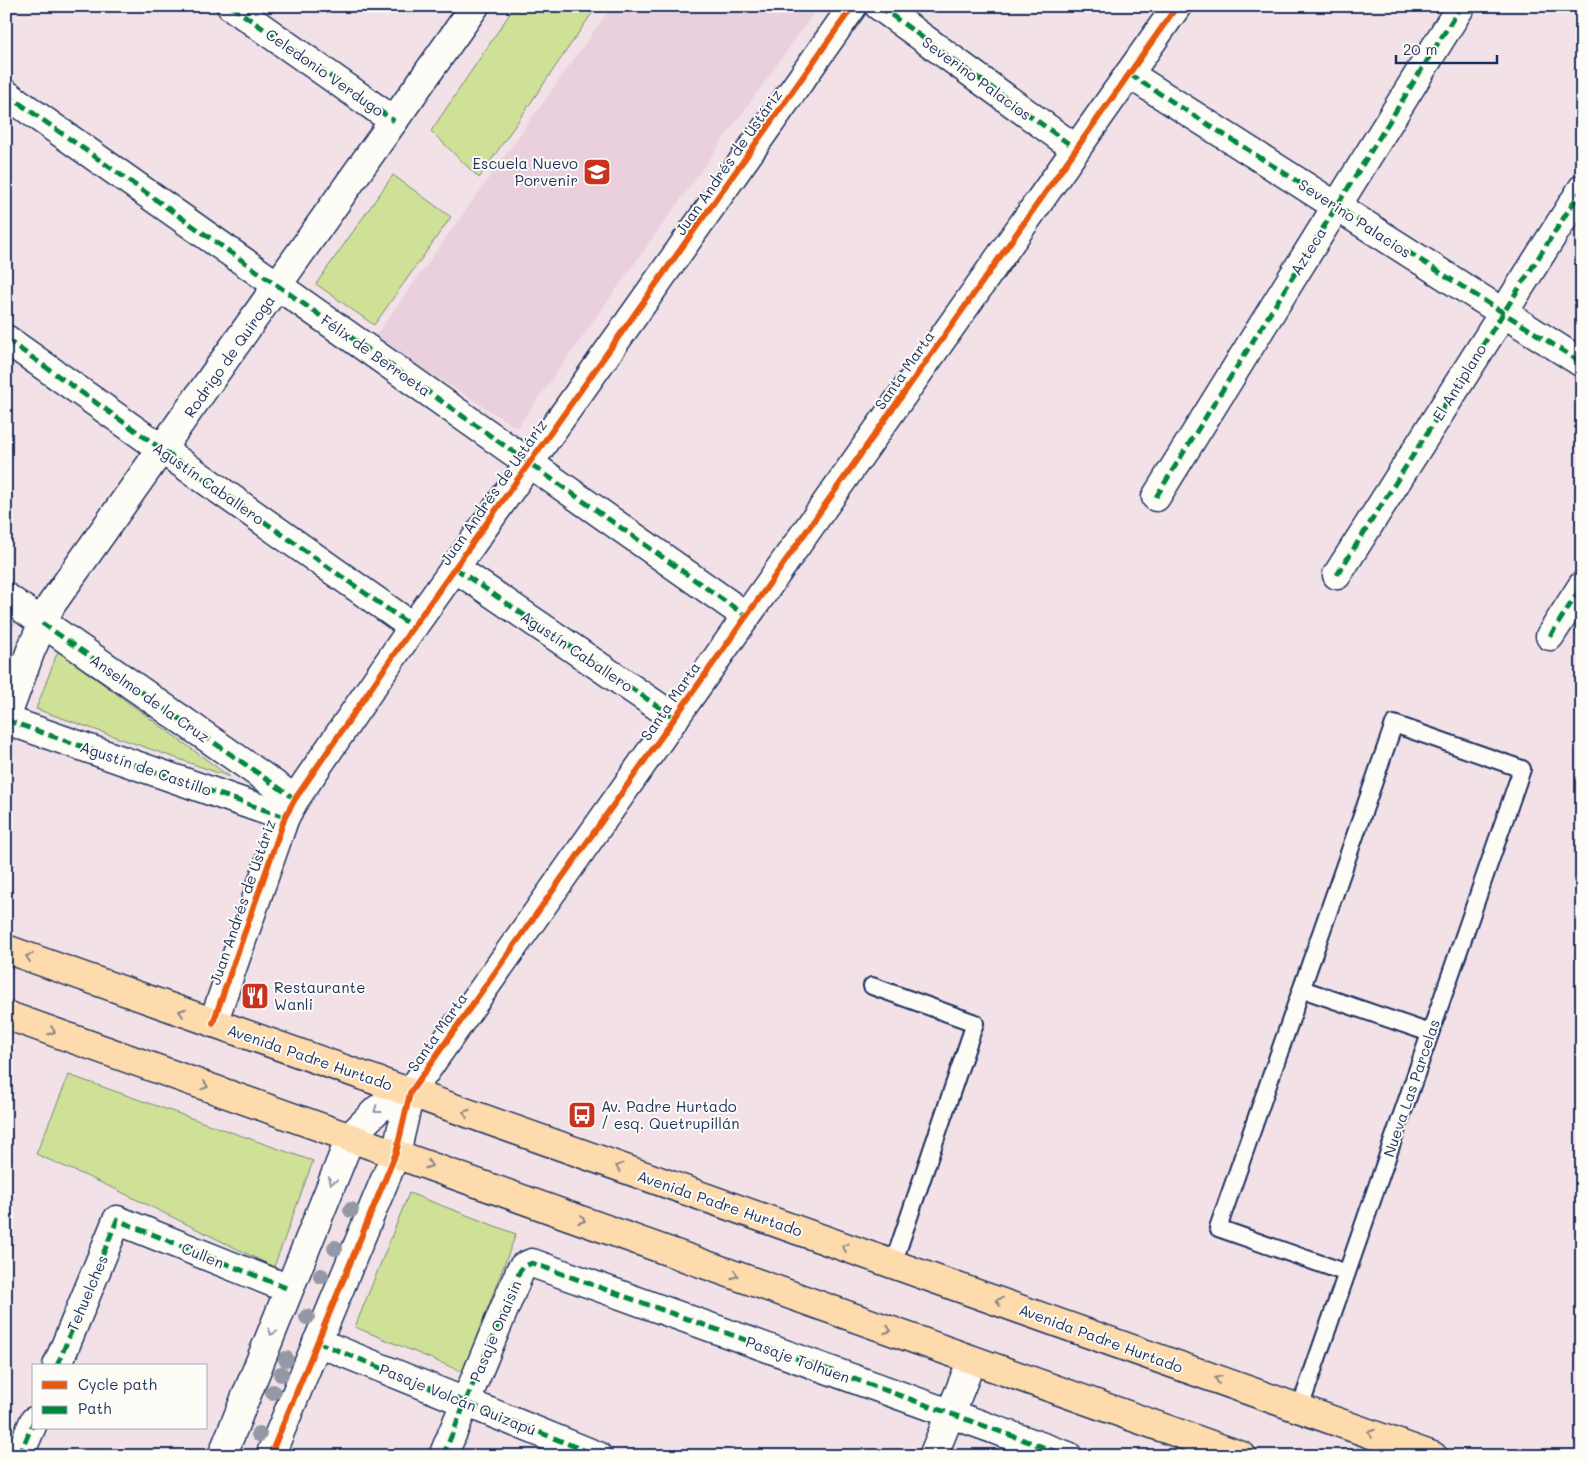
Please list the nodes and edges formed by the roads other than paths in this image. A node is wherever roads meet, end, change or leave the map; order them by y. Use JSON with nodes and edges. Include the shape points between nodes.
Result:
{"nodes":[{"id":1,"x":231,"y":6,"type":"edge"},
{"id":2,"x":475,"y":6,"type":"edge"},
{"id":3,"x":853,"y":6,"type":"edge"},
{"id":4,"x":879,"y":6,"type":"edge"},
{"id":5,"x":1177,"y":6,"type":"edge"},
{"id":6,"x":1461,"y":6,"type":"edge"},
{"id":7,"x":1129,"y":74,"type":"junction"},
{"id":8,"x":6,"y":94,"type":"edge"},
{"id":9,"x":394,"y":121,"type":"junction"},
{"id":10,"x":1076,"y":149,"type":"junction"},
{"id":11,"x":1582,"y":189,"type":"edge"},
{"id":12,"x":1336,"y":206,"type":"junction"},
{"id":13,"x":278,"y":286,"type":"junction"},
{"id":14,"x":1503,"y":313,"type":"junction"},
{"id":15,"x":6,"y":339,"type":"edge"},
{"id":16,"x":1582,"y":363,"type":"edge"},
{"id":17,"x":163,"y":450,"type":"junction"},
{"id":18,"x":529,"y":462,"type":"junction"},
{"id":19,"x":1156,"y":496,"type":"dead end"},
{"id":20,"x":455,"y":568,"type":"junction"},
{"id":21,"x":1337,"y":575,"type":"dead end"},
{"id":22,"x":1582,"y":586,"type":"edge"},
{"id":23,"x":6,"y":598,"type":"edge"},
{"id":24,"x":746,"y":616,"type":"junction"},
{"id":25,"x":42,"y":623,"type":"junction"},
{"id":26,"x":413,"y":626,"type":"junction"},
{"id":27,"x":1550,"y":636,"type":"dead end"},
{"id":28,"x":674,"y":718,"type":"junction"},
{"id":29,"x":6,"y":719,"type":"edge"},
{"id":30,"x":290,"y":808,"type":"junction"},
{"id":31,"x":6,"y":949,"type":"edge"},
{"id":32,"x":872,"y":986,"type":"dead end"},
{"id":33,"x":1302,"y":989,"type":"junction"},
{"id":34,"x":6,"y":1015,"type":"edge"},
{"id":35,"x":213,"y":1023,"type":"junction"},
{"id":36,"x":1430,"y":1034,"type":"junction"},
{"id":37,"x":410,"y":1093,"type":"junction"},
{"id":38,"x":351,"y":1136,"type":"junction"},
{"id":39,"x":396,"y":1153,"type":"junction"},
{"id":40,"x":117,"y":1220,"type":"joint"},
{"id":41,"x":527,"y":1264,"type":"joint"},
{"id":42,"x":893,"y":1264,"type":"junction"},
{"id":43,"x":1347,"y":1273,"type":"junction"},
{"id":44,"x":289,"y":1289,"type":"junction"},
{"id":45,"x":317,"y":1342,"type":"junction"},
{"id":46,"x":972,"y":1360,"type":"junction"},
{"id":47,"x":57,"y":1364,"type":"edge"},
{"id":48,"x":465,"y":1402,"type":"junction"},
{"id":49,"x":1300,"y":1408,"type":"junction"},
{"id":50,"x":950,"y":1413,"type":"junction"},
{"id":51,"x":32,"y":1426,"type":"edge"},
{"id":52,"x":19,"y":1456,"type":"edge"},
{"id":53,"x":222,"y":1456,"type":"edge"},
{"id":54,"x":270,"y":1456,"type":"edge"},
{"id":55,"x":443,"y":1456,"type":"edge"},
{"id":56,"x":598,"y":1456,"type":"edge"},
{"id":57,"x":933,"y":1456,"type":"edge"},
{"id":58,"x":1068,"y":1456,"type":"edge"},
{"id":59,"x":1242,"y":1456,"type":"edge"},
{"id":60,"x":1433,"y":1456,"type":"edge"}],
"edges":[{"from":1,"to":9,"type":"street","name":"Celedonio Verdugo"},
{"from":2,"to":9,"type":"street","name":"Rodrigo de Quiroga"},
{"from":3,"to":18,"type":"street","name":"Juan Andrés de Ustáriz"},
{"from":4,"to":10,"type":"street","name":"Severino Palacios"},
{"from":5,"to":7,"type":"street","name":"Santa Marta"},
{"from":6,"to":12,"type":"street","name":"Azteca"},
{"from":7,"to":10,"type":"street","name":"Santa Marta"},
{"from":7,"to":12,"type":"street","name":"Severino Palacios"},
{"from":8,"to":13,"type":"street","name":"Félix de Berroeta"},
{"from":9,"to":13,"type":"street","name":"Rodrigo de Quiroga"},
{"from":10,"to":24,"type":"street","name":"Santa Marta"},
{"from":11,"to":14,"type":"street","name":"El Antiplano"},
{"from":12,"to":14,"type":"street","name":"Severino Palacios"},
{"from":12,"to":19,"type":"street","name":"Azteca"},
{"from":13,"to":17,"type":"street","name":"Rodrigo de Quiroga"},
{"from":13,"to":18,"type":"street","name":"Félix de Berroeta"},
{"from":14,"to":16,"type":"street","name":"Severino Palacios"},
{"from":14,"to":21,"type":"street","name":"El Antiplano"},
{"from":15,"to":17,"type":"street","name":"Agustín Caballero"},
{"from":17,"to":25,"type":"street","name":"Rodrigo de Quiroga","via":[[63,587]]},
{"from":17,"to":26,"type":"street","name":"Agustín Caballero"},
{"from":18,"to":20,"type":"street","name":"Juan Andrés de Ustáriz"},
{"from":18,"to":24,"type":"street","name":"Félix de Berroeta"},
{"from":20,"to":26,"type":"street","name":"Juan Andrés de Ustáriz"},
{"from":20,"to":28,"type":"street","name":"Agustín Caballero"},
{"from":22,"to":27,"type":"street"},
{"from":23,"to":25,"type":"street","name":"Anselmo de la Cruz"},
{"from":24,"to":28,"type":"street","name":"Santa Marta"},
{"from":25,"to":29,"type":"street","name":"Rodrigo de Quiroga"},
{"from":25,"to":30,"type":"street","name":"Anselmo de la Cruz"},
{"from":26,"to":30,"type":"street","name":"Juan Andrés de Ustáriz"},
{"from":28,"to":37,"type":"street","name":"Santa Marta"},
{"from":29,"to":30,"type":"street","name":"Agustín de Castillo"},
{"from":30,"to":35,"type":"street","name":"Juan Andrés de Ustáriz"},
{"from":35,"to":31,"type":"main road","name":"Avenida Padre Hurtado","one_way":true},
{"from":32,"to":42,"type":"lane","via":[[975,1023]]},
{"from":33,"to":36,"type":"lane"},
{"from":33,"to":36,"type":"lane","name":"Nueva Las Parcelas","via":[[1394,724],[1522,769]]},
{"from":33,"to":43,"type":"lane","via":[[1218,1228]]},
{"from":34,"to":38,"type":"main road","one_way":true},
{"from":35,"to":37,"type":"main road","name":"Avenida Padre Hurtado"},
{"from":36,"to":43,"type":"lane","name":"Nueva Las Parcelas"},
{"from":37,"to":38,"type":"street","name":"Santa Marta","one_way":true,"via":[[378,1109]]},
{"from":37,"to":39,"type":"street","name":"Santa Marta"},
{"from":42,"to":37,"type":"main road","name":"Avenida Padre Hurtado","one_way":true},
{"from":38,"to":39,"type":"main road"},
{"from":38,"to":44,"type":"street","name":"Santa Marta","one_way":true},
{"from":39,"to":45,"type":"street","name":"Santa Marta"},
{"from":39,"to":46,"type":"main road","one_way":true},
{"from":40,"to":44,"type":"street","name":"Cullen"},
{"from":40,"to":47,"type":"street","name":"Tehuelches"},
{"from":41,"to":48,"type":"street","name":"Pasaje Onaisin","via":[[520,1271]]},
{"from":41,"to":50,"type":"street","name":"Pasaje Tolhuen"},
{"from":49,"to":42,"type":"main road","name":"Avenida Padre Hurtado","one_way":true},
{"from":43,"to":49,"type":"lane","name":"Nueva Las Parcelas"},
{"from":44,"to":53,"type":"street","name":"Santa Marta","one_way":true},
{"from":45,"to":48,"type":"street","name":"Pasaje Volcán Quizapú"},
{"from":45,"to":54,"type":"street","name":"Santa Marta"},
{"from":46,"to":50,"type":"street"},
{"from":46,"to":59,"type":"main road"},
{"from":48,"to":55,"type":"street","name":"Pasaje Onaisin"},
{"from":48,"to":56,"type":"street","name":"Pasaje Volcán Quizapú"},
{"from":60,"to":49,"type":"main road","name":"Avenida Padre Hurtado","one_way":true},
{"from":50,"to":57,"type":"street"},
{"from":50,"to":58,"type":"street","name":"Pasaje Tolhuen"},
{"from":51,"to":52,"type":"street"}]}
